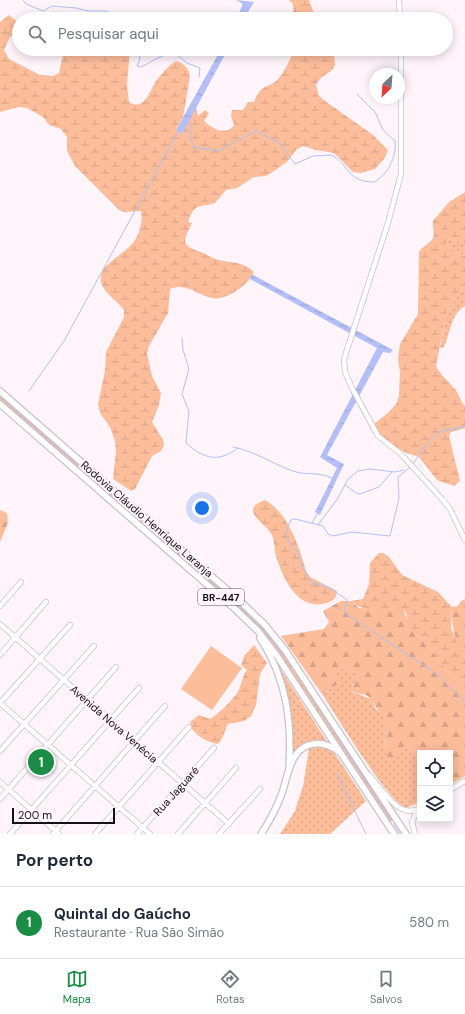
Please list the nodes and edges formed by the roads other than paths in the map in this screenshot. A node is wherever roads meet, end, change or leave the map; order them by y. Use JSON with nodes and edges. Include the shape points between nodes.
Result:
{"nodes":[{"id":1,"x":399,"y":0,"type":"edge"},
{"id":2,"x":400,"y":12,"type":"edge"},
{"id":3,"x":401,"y":56,"type":"edge"},
{"id":4,"x":0,"y":391,"type":"edge"},
{"id":5,"x":0,"y":404,"type":"edge"},
{"id":6,"x":465,"y":540,"type":"edge"},
{"id":7,"x":21,"y":582,"type":"dead end"},
{"id":8,"x":46,"y":602,"type":"dead end"},
{"id":9,"x":0,"y":606,"type":"edge"},
{"id":10,"x":235,"y":609,"type":"junction"},
{"id":11,"x":0,"y":624,"type":"edge"},
{"id":12,"x":70,"y":625,"type":"dead end"},
{"id":13,"x":15,"y":637,"type":"junction"},
{"id":14,"x":94,"y":646,"type":"dead end"},
{"id":15,"x":0,"y":655,"type":"edge"},
{"id":16,"x":39,"y":658,"type":"junction"},
{"id":17,"x":116,"y":667,"type":"dead end"},
{"id":18,"x":64,"y":680,"type":"junction"},
{"id":19,"x":139,"y":688,"type":"dead end"},
{"id":20,"x":86,"y":700,"type":"junction"},
{"id":21,"x":0,"y":703,"type":"edge"},
{"id":22,"x":165,"y":706,"type":"dead end"},
{"id":23,"x":110,"y":721,"type":"junction"},
{"id":24,"x":24,"y":724,"type":"junction"},
{"id":25,"x":189,"y":727,"type":"dead end"},
{"id":26,"x":133,"y":741,"type":"junction"},
{"id":27,"x":47,"y":745,"type":"junction"},
{"id":28,"x":214,"y":748,"type":"dead end"},
{"id":29,"x":0,"y":751,"type":"edge"},
{"id":30,"x":342,"y":754,"type":"junction"},
{"id":31,"x":157,"y":762,"type":"junction"},
{"id":32,"x":70,"y":765,"type":"junction"},
{"id":33,"x":236,"y":768,"type":"dead end"},
{"id":34,"x":363,"y":769,"type":"junction"},
{"id":35,"x":289,"y":770,"type":"junction"},
{"id":36,"x":465,"y":781,"type":"edge"},
{"id":37,"x":0,"y":782,"type":"edge"},
{"id":38,"x":182,"y":784,"type":"junction"},
{"id":39,"x":94,"y":786,"type":"junction"},
{"id":40,"x":453,"y":788,"type":"edge"},
{"id":41,"x":8,"y":789,"type":"junction"},
{"id":42,"x":260,"y":789,"type":"dead end"},
{"id":43,"x":0,"y":798,"type":"edge"},
{"id":44,"x":205,"y":803,"type":"junction"},
{"id":45,"x":118,"y":807,"type":"junction"},
{"id":46,"x":417,"y":809,"type":"edge"},
{"id":47,"x":31,"y":810,"type":"junction"},
{"id":48,"x":417,"y":812,"type":"edge"},
{"id":49,"x":228,"y":824,"type":"junction"},
{"id":50,"x":143,"y":828,"type":"junction"},
{"id":51,"x":56,"y":833,"type":"edge"},
{"id":52,"x":10,"y":834,"type":"edge"},
{"id":53,"x":95,"y":834,"type":"edge"},
{"id":54,"x":137,"y":834,"type":"edge"},
{"id":55,"x":150,"y":834,"type":"edge"},
{"id":56,"x":178,"y":834,"type":"edge"},
{"id":57,"x":219,"y":834,"type":"edge"},
{"id":58,"x":261,"y":834,"type":"edge"},
{"id":59,"x":394,"y":834,"type":"edge"},
{"id":60,"x":406,"y":834,"type":"edge"},
{"id":61,"x":415,"y":834,"type":"edge"}],
"edges":[{"from":1,"to":2,"type":"street"},
{"from":3,"to":6,"type":"street","via":[[401,174],[344,367],[371,425],[381,439],[401,454],[447,504]]},
{"from":4,"to":34,"type":"main road","name":"Rodovia Cláudio Henrique Laranja","number":"BR-447","via":[[257,617],[285,650]]},
{"from":5,"to":10,"type":"main road","name":"Rodovia Cláudio Henrique Laranja","number":"BR-447"},
{"from":7,"to":9,"type":"street"},
{"from":8,"to":13,"type":"street"},
{"from":10,"to":30,"type":"main road","name":"Rodovia Cláudio Henrique Laranja","number":"BR-447","via":[[258,631],[277,656]]},
{"from":10,"to":35,"type":"main road","via":[[263,643],[282,683],[290,727]]},
{"from":11,"to":13,"type":"street","name":"Avenida Nova Venécia"},
{"from":12,"to":16,"type":"street"},
{"from":13,"to":15,"type":"street"},
{"from":13,"to":16,"type":"street","name":"Avenida Nova Venécia"},
{"from":14,"to":18,"type":"street"},
{"from":16,"to":18,"type":"street","name":"Avenida Nova Venécia"},
{"from":16,"to":21,"type":"street"},
{"from":17,"to":20,"type":"street"},
{"from":18,"to":20,"type":"street","name":"Avenida Nova Venécia"},
{"from":18,"to":24,"type":"street"},
{"from":19,"to":23,"type":"street"},
{"from":20,"to":23,"type":"street","name":"Avenida Nova Venécia"},
{"from":20,"to":27,"type":"street"},
{"from":21,"to":24,"type":"street"},
{"from":22,"to":26,"type":"street"},
{"from":23,"to":26,"type":"street","name":"Avenida Nova Venécia"},
{"from":23,"to":32,"type":"street"},
{"from":24,"to":27,"type":"street"},
{"from":24,"to":29,"type":"street"},
{"from":25,"to":31,"type":"street"},
{"from":26,"to":31,"type":"street","name":"Avenida Nova Venécia"},
{"from":26,"to":39,"type":"street"},
{"from":27,"to":32,"type":"street"},
{"from":27,"to":41,"type":"street"},
{"from":28,"to":38,"type":"street","name":"Rua Jaguaré"},
{"from":30,"to":35,"type":"main road","via":[[328,745],[310,744],[298,752]]},
{"from":30,"to":59,"type":"main road","name":"Rodovia Cláudio Henrique Laranja","number":"BR-447"},
{"from":31,"to":38,"type":"street","name":"Avenida Nova Venécia"},
{"from":31,"to":45,"type":"street"},
{"from":32,"to":39,"type":"street"},
{"from":32,"to":47,"type":"street"},
{"from":33,"to":44,"type":"street"},
{"from":34,"to":46,"type":"street","via":[[399,808],[407,811]]},
{"from":34,"to":60,"type":"main road","name":"Rodovia Cláudio Henrique Laranja","number":"BR-447"},
{"from":35,"to":58,"type":"main road","via":[[278,805]]},
{"from":36,"to":40,"type":"street"},
{"from":37,"to":41,"type":"street"},
{"from":38,"to":44,"type":"street","name":"Avenida Nova Venécia"},
{"from":38,"to":50,"type":"street","name":"Rua Jaguaré"},
{"from":39,"to":45,"type":"street"},
{"from":39,"to":51,"type":"street"},
{"from":41,"to":43,"type":"street"},
{"from":41,"to":47,"type":"street"},
{"from":42,"to":49,"type":"street"},
{"from":44,"to":49,"type":"street","name":"Avenida Nova Venécia"},
{"from":44,"to":56,"type":"street"},
{"from":45,"to":50,"type":"street"},
{"from":45,"to":53,"type":"street"},
{"from":47,"to":51,"type":"street"},
{"from":47,"to":52,"type":"street"},
{"from":48,"to":61,"type":"street","via":[[412,819]]},
{"from":49,"to":57,"type":"street"},
{"from":50,"to":54,"type":"street","name":"Rua Jaguaré"},
{"from":50,"to":55,"type":"street"}]}
